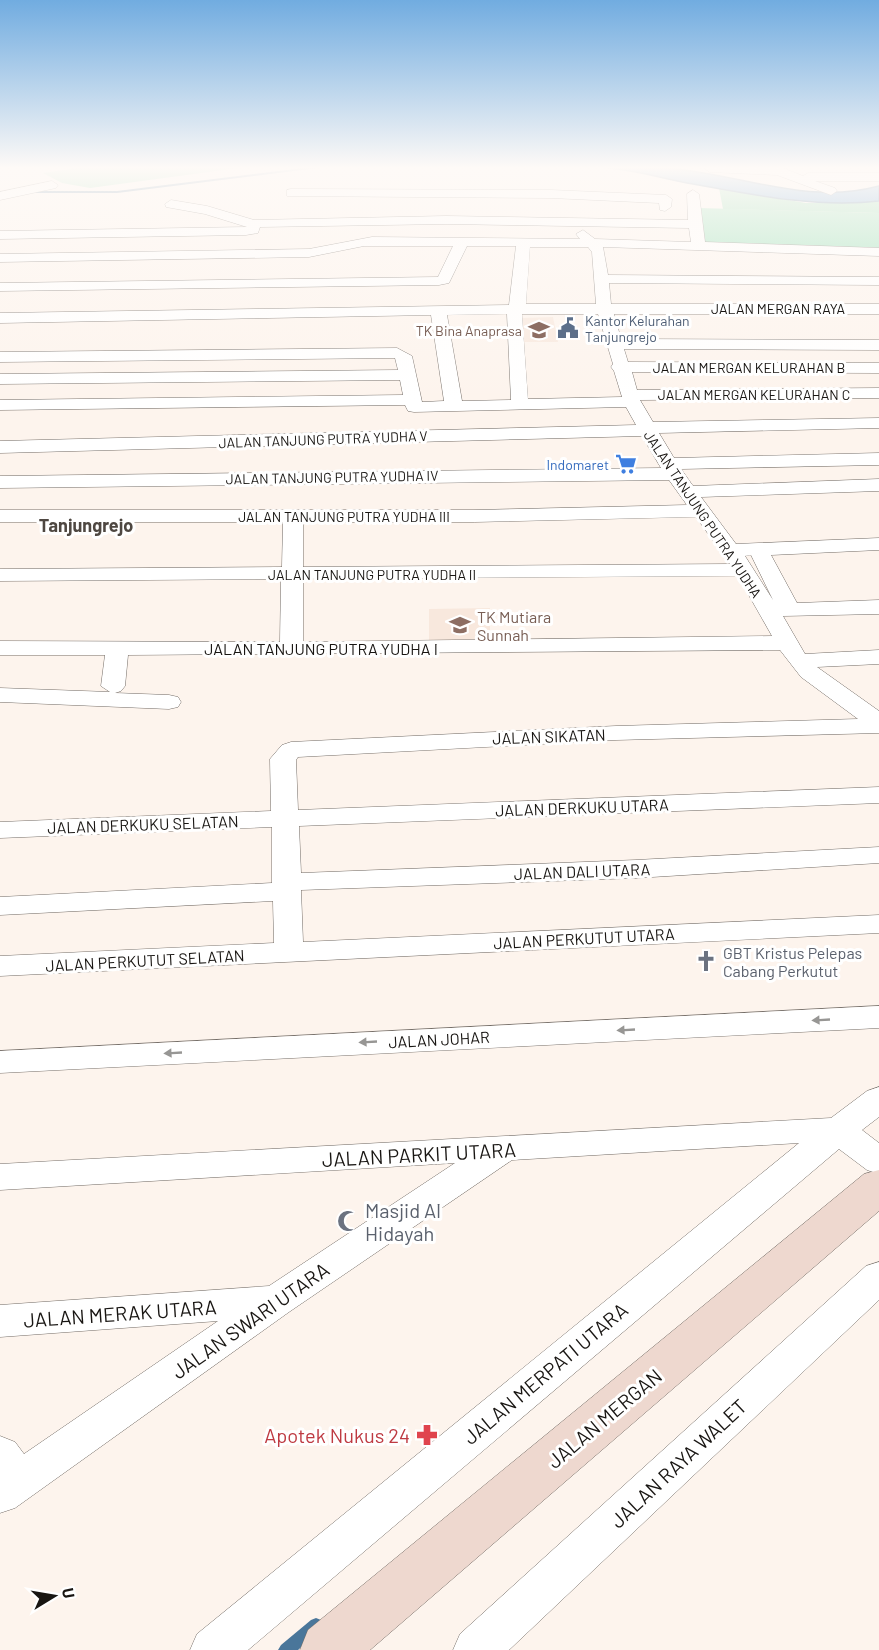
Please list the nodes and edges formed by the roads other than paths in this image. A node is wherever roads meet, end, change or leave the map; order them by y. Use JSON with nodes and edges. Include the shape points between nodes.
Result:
{"nodes":[{"id":1,"x":343,"y":245,"type":"edge"},
{"id":2,"x":460,"y":245,"type":"edge"},
{"id":3,"x":523,"y":245,"type":"edge"},
{"id":4,"x":594,"y":245,"type":"edge"},
{"id":5,"x":663,"y":245,"type":"edge"},
{"id":6,"x":698,"y":246,"type":"joint"},
{"id":7,"x":879,"y":252,"type":"edge"},
{"id":8,"x":0,"y":258,"type":"edge"},
{"id":9,"x":803,"y":265,"type":"junction"},
{"id":10,"x":603,"y":279,"type":"junction"},
{"id":11,"x":879,"y":281,"type":"edge"},
{"id":12,"x":227,"y":284,"type":"junction"},
{"id":13,"x":0,"y":287,"type":"edge"},
{"id":14,"x":604,"y":307,"type":"junction"},
{"id":15,"x":795,"y":308,"type":"junction"},
{"id":16,"x":438,"y":309,"type":"junction"},
{"id":17,"x":516,"y":309,"type":"junction"},
{"id":18,"x":879,"y":309,"type":"edge"},
{"id":19,"x":221,"y":313,"type":"junction"},
{"id":20,"x":0,"y":318,"type":"edge"},
{"id":21,"x":804,"y":324,"type":"dead end"},
{"id":22,"x":613,"y":344,"type":"junction"},
{"id":23,"x":879,"y":345,"type":"edge"},
{"id":24,"x":210,"y":355,"type":"junction"},
{"id":25,"x":0,"y":357,"type":"edge"},
{"id":26,"x":619,"y":367,"type":"junction"},
{"id":27,"x":879,"y":368,"type":"edge"},
{"id":28,"x":406,"y":375,"type":"junction"},
{"id":29,"x":0,"y":379,"type":"edge"},
{"id":30,"x":879,"y":393,"type":"edge"},
{"id":31,"x":630,"y":398,"type":"junction"},
{"id":32,"x":411,"y":400,"type":"junction"},
{"id":33,"x":520,"y":404,"type":"junction"},
{"id":34,"x":0,"y":405,"type":"edge"},
{"id":35,"x":454,"y":406,"type":"junction"},
{"id":36,"x":879,"y":423,"type":"edge"},
{"id":37,"x":645,"y":429,"type":"junction"},
{"id":38,"x":0,"y":447,"type":"edge"},
{"id":39,"x":879,"y":459,"type":"edge"},
{"id":40,"x":668,"y":471,"type":"junction"},
{"id":41,"x":0,"y":482,"type":"edge"},
{"id":42,"x":879,"y":485,"type":"edge"},
{"id":43,"x":691,"y":505,"type":"junction"},
{"id":44,"x":0,"y":516,"type":"edge"},
{"id":45,"x":294,"y":516,"type":"junction"},
{"id":46,"x":879,"y":544,"type":"edge"},
{"id":47,"x":758,"y":549,"type":"junction"},
{"id":48,"x":731,"y":550,"type":"junction"},
{"id":49,"x":744,"y":570,"type":"junction"},
{"id":50,"x":0,"y":575,"type":"edge"},
{"id":51,"x":293,"y":575,"type":"junction"},
{"id":52,"x":879,"y":607,"type":"edge"},
{"id":53,"x":778,"y":610,"type":"junction"},
{"id":54,"x":0,"y":648,"type":"edge"},
{"id":55,"x":117,"y":649,"type":"junction"},
{"id":56,"x":291,"y":649,"type":"junction"},
{"id":57,"x":792,"y":652,"type":"junction"},
{"id":58,"x":879,"y":657,"type":"edge"},
{"id":59,"x":113,"y":686,"type":"dead end"},
{"id":60,"x":0,"y":695,"type":"edge"},
{"id":61,"x":169,"y":702,"type":"dead end"},
{"id":62,"x":879,"y":725,"type":"edge"},
{"id":63,"x":879,"y":795,"type":"edge"},
{"id":64,"x":286,"y":819,"type":"junction"},
{"id":65,"x":0,"y":830,"type":"edge"},
{"id":66,"x":879,"y":855,"type":"edge"},
{"id":67,"x":286,"y":887,"type":"junction"},
{"id":68,"x":0,"y":906,"type":"edge"},
{"id":69,"x":879,"y":924,"type":"edge"},
{"id":70,"x":289,"y":953,"type":"junction"},
{"id":71,"x":0,"y":966,"type":"edge"},
{"id":72,"x":879,"y":1017,"type":"edge"},
{"id":73,"x":0,"y":1062,"type":"edge"},
{"id":74,"x":879,"y":1099,"type":"edge"},
{"id":75,"x":838,"y":1130,"type":"junction"},
{"id":76,"x":502,"y":1149,"type":"junction"},
{"id":77,"x":879,"y":1161,"type":"edge"},
{"id":78,"x":0,"y":1177,"type":"edge"},
{"id":79,"x":879,"y":1186,"type":"edge"},
{"id":80,"x":879,"y":1277,"type":"edge"},
{"id":81,"x":276,"y":1301,"type":"junction"},
{"id":82,"x":0,"y":1321,"type":"edge"},
{"id":83,"x":7,"y":1476,"type":"edge"},
{"id":84,"x":213,"y":1650,"type":"edge"},
{"id":85,"x":328,"y":1650,"type":"edge"},
{"id":86,"x":476,"y":1650,"type":"edge"}],
"edges":[{"from":1,"to":8,"type":"street","via":[[309,254]]},
{"from":2,"to":12,"type":"street","via":[[444,280]]},
{"from":3,"to":17,"type":"street"},
{"from":4,"to":10,"type":"street","name":"JALAN TANJUNG PUTRA YUDHA"},
{"from":5,"to":6,"type":"street"},
{"from":6,"to":9,"type":"street"},
{"from":7,"to":9,"type":"street"},
{"from":9,"to":10,"type":"street"},
{"from":9,"to":11,"type":"street"},
{"from":10,"to":14,"type":"street","name":"JALAN TANJUNG PUTRA YUDHA"},
{"from":12,"to":13,"type":"street"},
{"from":12,"to":19,"type":"street"},
{"from":14,"to":15,"type":"street","name":"JALAN MERGAN RAYA"},
{"from":14,"to":17,"type":"street","name":"JALAN MERGAN RAYA"},
{"from":14,"to":22,"type":"street","name":"JALAN TANJUNG PUTRA YUDHA"},
{"from":15,"to":18,"type":"street","name":"JALAN MERGAN RAYA"},
{"from":15,"to":21,"type":"street"},
{"from":16,"to":17,"type":"street","name":"JALAN MERGAN RAYA"},
{"from":16,"to":19,"type":"street","name":"JALAN MERGAN RAYA"},
{"from":16,"to":35,"type":"street"},
{"from":17,"to":33,"type":"street"},
{"from":19,"to":20,"type":"street","name":"JALAN MERGAN RAYA"},
{"from":19,"to":24,"type":"street"},
{"from":22,"to":23,"type":"street"},
{"from":22,"to":26,"type":"street","name":"JALAN TANJUNG PUTRA YUDHA"},
{"from":24,"to":25,"type":"street"},
{"from":24,"to":28,"type":"street","via":[[397,353],[404,356]]},
{"from":26,"to":27,"type":"street","name":"JALAN MERGAN KELURAHAN B"},
{"from":26,"to":31,"type":"street","name":"JALAN TANJUNG PUTRA YUDHA"},
{"from":28,"to":29,"type":"street"},
{"from":28,"to":32,"type":"street"},
{"from":30,"to":31,"type":"street","name":"JALAN MERGAN KELURAHAN C"},
{"from":31,"to":33,"type":"street","name":"JALAN MERGAN KELURAHAN C"},
{"from":31,"to":37,"type":"street","name":"JALAN TANJUNG PUTRA YUDHA"},
{"from":32,"to":34,"type":"street"},
{"from":32,"to":35,"type":"street","name":"JALAN MERGAN KELURAHAN C","via":[[414,408]]},
{"from":33,"to":35,"type":"street","name":"JALAN MERGAN KELURAHAN C"},
{"from":36,"to":37,"type":"street","name":"JALAN TANJUNG PUTRA YUDHA V"},
{"from":37,"to":38,"type":"street","name":"JALAN TANJUNG PUTRA YUDHA V"},
{"from":37,"to":40,"type":"street","name":"JALAN TANJUNG PUTRA YUDHA"},
{"from":39,"to":40,"type":"street","name":"JALAN TANJUNG PUTRA YUDHA IV"},
{"from":40,"to":41,"type":"street","name":"JALAN TANJUNG PUTRA YUDHA IV"},
{"from":40,"to":43,"type":"street","name":"JALAN TANJUNG PUTRA YUDHA"},
{"from":42,"to":43,"type":"street","name":"JALAN TANJUNG PUTRA YUDHA III"},
{"from":43,"to":45,"type":"street","name":"JALAN TANJUNG PUTRA YUDHA III"},
{"from":43,"to":48,"type":"street","name":"JALAN TANJUNG PUTRA YUDHA"},
{"from":44,"to":45,"type":"street","name":"JALAN TANJUNG PUTRA YUDHA III"},
{"from":45,"to":51,"type":"street"},
{"from":46,"to":47,"type":"street"},
{"from":47,"to":48,"type":"street"},
{"from":47,"to":53,"type":"street"},
{"from":48,"to":49,"type":"street","name":"JALAN TANJUNG PUTRA YUDHA"},
{"from":49,"to":51,"type":"street","name":"JALAN TANJUNG PUTRA YUDHA II"},
{"from":49,"to":53,"type":"street","name":"JALAN TANJUNG PUTRA YUDHA"},
{"from":50,"to":51,"type":"street","name":"JALAN TANJUNG PUTRA YUDHA II"},
{"from":51,"to":56,"type":"street"},
{"from":52,"to":53,"type":"street"},
{"from":53,"to":57,"type":"street","name":"JALAN TANJUNG PUTRA YUDHA"},
{"from":54,"to":55,"type":"street","name":"JALAN TANJUNG PUTRA YUDHA I"},
{"from":55,"to":56,"type":"street","name":"JALAN TANJUNG PUTRA YUDHA I"},
{"from":55,"to":59,"type":"street"},
{"from":56,"to":57,"type":"street","name":"JALAN TANJUNG PUTRA YUDHA I"},
{"from":57,"to":58,"type":"street","name":"JALAN TANJUNG PUTRA YUDHA I"},
{"from":57,"to":62,"type":"street","name":"JALAN TANJUNG PUTRA YUDHA","via":[[809,672]]},
{"from":60,"to":61,"type":"street"},
{"from":62,"to":64,"type":"street","name":"JALAN SIKATAN","via":[[616,733],[291,750],[283,759]]},
{"from":63,"to":64,"type":"street","name":"JALAN DERKUKU UTARA"},
{"from":64,"to":65,"type":"street","name":"JALAN DERKUKU SELATAN"},
{"from":64,"to":67,"type":"street","name":"JALAN SIKATAN"},
{"from":66,"to":67,"type":"street","name":"JALAN DALI UTARA"},
{"from":67,"to":68,"type":"street","name":"JALAN DALI UTARA"},
{"from":67,"to":70,"type":"street","name":"JALAN SIKATAN"},
{"from":69,"to":70,"type":"street","name":"JALAN PERKUTUT UTARA"},
{"from":70,"to":71,"type":"street","name":"JALAN PERKUTUT SELATAN"},
{"from":72,"to":73,"type":"street","name":"JALAN JOHAR","one_way":true},
{"from":74,"to":75,"type":"street","name":"JALAN MERPATI UTARA"},
{"from":75,"to":76,"type":"street","name":"JALAN PARKIT UTARA"},
{"from":75,"to":77,"type":"street"},
{"from":75,"to":84,"type":"street","name":"JALAN MERPATI UTARA"},
{"from":76,"to":78,"type":"street","name":"JALAN PARKIT UTARA"},
{"from":76,"to":81,"type":"street","name":"JALAN SWARI UTARA"},
{"from":79,"to":85,"type":"street","name":"JALAN MERGAN"},
{"from":80,"to":86,"type":"street","name":"JALAN RAYA WALET"},
{"from":81,"to":82,"type":"street","name":"JALAN MERAK UTARA"},
{"from":81,"to":83,"type":"street","name":"JALAN SWARI UTARA"}]}
